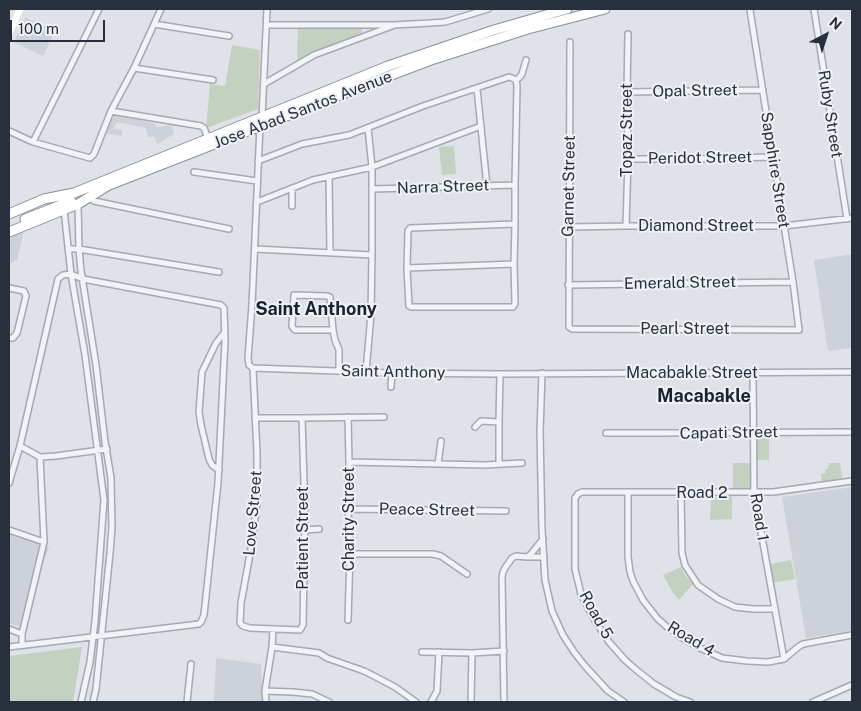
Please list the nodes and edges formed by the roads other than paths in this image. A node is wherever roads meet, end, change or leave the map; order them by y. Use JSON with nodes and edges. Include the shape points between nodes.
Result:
{"nodes":[{"id":1,"x":20,"y":9,"type":"edge"},
{"id":2,"x":99,"y":9,"type":"edge"},
{"id":3,"x":161,"y":9,"type":"edge"},
{"id":4,"x":267,"y":9,"type":"edge"},
{"id":5,"x":488,"y":9,"type":"edge"},
{"id":6,"x":567,"y":9,"type":"edge"},
{"id":7,"x":605,"y":9,"type":"edge"},
{"id":8,"x":814,"y":9,"type":"edge"},
{"id":9,"x":477,"y":10,"type":"edge"},
{"id":10,"x":750,"y":10,"type":"edge"},
{"id":11,"x":552,"y":18,"type":"junction"},
{"id":12,"x":154,"y":24,"type":"junction"},
{"id":13,"x":267,"y":25,"type":"junction"},
{"id":14,"x":394,"y":25,"type":"junction"},
{"id":15,"x":9,"y":33,"type":"edge"},
{"id":16,"x":628,"y":34,"type":"dead end"},
{"id":17,"x":230,"y":36,"type":"dead end"},
{"id":18,"x":570,"y":42,"type":"dead end"},
{"id":19,"x":526,"y":60,"type":"dead end"},
{"id":20,"x":134,"y":68,"type":"junction"},
{"id":21,"x":213,"y":80,"type":"dead end"},
{"id":22,"x":516,"y":80,"type":"junction"},
{"id":23,"x":264,"y":84,"type":"junction"},
{"id":24,"x":477,"y":89,"type":"junction"},
{"id":25,"x":762,"y":90,"type":"junction"},
{"id":26,"x":626,"y":92,"type":"junction"},
{"id":27,"x":111,"y":111,"type":"junction"},
{"id":28,"x":261,"y":122,"type":"junction"},
{"id":29,"x":481,"y":126,"type":"junction"},
{"id":30,"x":368,"y":128,"type":"junction"},
{"id":31,"x":9,"y":132,"type":"edge"},
{"id":32,"x":33,"y":142,"type":"junction"},
{"id":33,"x":209,"y":142,"type":"junction"},
{"id":34,"x":773,"y":157,"type":"junction"},
{"id":35,"x":628,"y":159,"type":"junction"},
{"id":36,"x":258,"y":161,"type":"junction"},
{"id":37,"x":372,"y":166,"type":"junction"},
{"id":38,"x":194,"y":172,"type":"dead end"},
{"id":39,"x":329,"y":176,"type":"junction"},
{"id":40,"x":257,"y":181,"type":"junction"},
{"id":41,"x":109,"y":185,"type":"junction"},
{"id":42,"x":515,"y":185,"type":"junction"},
{"id":43,"x":488,"y":186,"type":"junction"},
{"id":44,"x":292,"y":188,"type":"junction"},
{"id":45,"x":372,"y":189,"type":"junction"},
{"id":46,"x":74,"y":193,"type":"junction"},
{"id":47,"x":90,"y":198,"type":"junction"},
{"id":48,"x":257,"y":202,"type":"junction"},
{"id":49,"x":78,"y":204,"type":"junction"},
{"id":50,"x":292,"y":206,"type":"dead end"},
{"id":51,"x":48,"y":207,"type":"junction"},
{"id":52,"x":64,"y":210,"type":"junction"},
{"id":53,"x":9,"y":214,"type":"edge"},
{"id":54,"x":850,"y":218,"type":"edge"},
{"id":55,"x":9,"y":220,"type":"edge"},
{"id":56,"x":515,"y":224,"type":"junction"},
{"id":57,"x":9,"y":225,"type":"edge"},
{"id":58,"x":626,"y":226,"type":"junction"},
{"id":59,"x":784,"y":226,"type":"junction"},
{"id":60,"x":569,"y":228,"type":"junction"},
{"id":61,"x":229,"y":229,"type":"dead end"},
{"id":62,"x":9,"y":232,"type":"edge"},
{"id":63,"x":68,"y":249,"type":"junction"},
{"id":64,"x":78,"y":249,"type":"junction"},
{"id":65,"x":255,"y":250,"type":"junction"},
{"id":66,"x":330,"y":253,"type":"junction"},
{"id":67,"x":372,"y":255,"type":"junction"},
{"id":68,"x":514,"y":264,"type":"junction"},
{"id":69,"x":407,"y":268,"type":"junction"},
{"id":70,"x":219,"y":272,"type":"dead end"},
{"id":71,"x":71,"y":274,"type":"junction"},
{"id":72,"x":83,"y":279,"type":"junction"},
{"id":73,"x":793,"y":282,"type":"junction"},
{"id":74,"x":568,"y":285,"type":"junction"},
{"id":75,"x":9,"y":288,"type":"edge"},
{"id":76,"x":572,"y":328,"type":"joint"},
{"id":77,"x":333,"y":330,"type":"junction"},
{"id":78,"x":799,"y":330,"type":"joint"},
{"id":79,"x":224,"y":332,"type":"junction"},
{"id":80,"x":9,"y":338,"type":"edge"},
{"id":81,"x":253,"y":368,"type":"junction"},
{"id":82,"x":339,"y":371,"type":"junction"},
{"id":83,"x":366,"y":372,"type":"junction"},
{"id":84,"x":852,"y":372,"type":"edge"},
{"id":85,"x":392,"y":373,"type":"junction"},
{"id":86,"x":542,"y":373,"type":"junction"},
{"id":87,"x":754,"y":373,"type":"junction"},
{"id":88,"x":500,"y":374,"type":"junction"},
{"id":89,"x":533,"y":374,"type":"joint"},
{"id":90,"x":391,"y":387,"type":"dead end"},
{"id":91,"x":348,"y":417,"type":"junction"},
{"id":92,"x":384,"y":417,"type":"dead end"},
{"id":93,"x":255,"y":418,"type":"junction"},
{"id":94,"x":302,"y":418,"type":"junction"},
{"id":95,"x":499,"y":422,"type":"junction"},
{"id":96,"x":475,"y":427,"type":"dead end"},
{"id":97,"x":606,"y":432,"type":"dead end"},
{"id":98,"x":753,"y":432,"type":"junction"},
{"id":99,"x":852,"y":432,"type":"edge"},
{"id":100,"x":441,"y":441,"type":"dead end"},
{"id":101,"x":20,"y":446,"type":"junction"},
{"id":102,"x":107,"y":449,"type":"junction"},
{"id":103,"x":98,"y":450,"type":"junction"},
{"id":104,"x":40,"y":457,"type":"junction"},
{"id":105,"x":349,"y":462,"type":"junction"},
{"id":106,"x":522,"y":463,"type":"dead end"},
{"id":107,"x":438,"y":464,"type":"junction"},
{"id":108,"x":499,"y":464,"type":"junction"},
{"id":109,"x":218,"y":470,"type":"junction"},
{"id":110,"x":852,"y":481,"type":"edge"},
{"id":111,"x":9,"y":483,"type":"edge"},
{"id":112,"x":582,"y":492,"type":"joint"},
{"id":113,"x":628,"y":493,"type":"junction"},
{"id":114,"x":681,"y":493,"type":"junction"},
{"id":115,"x":754,"y":493,"type":"junction"},
{"id":116,"x":348,"y":509,"type":"junction"},
{"id":117,"x":506,"y":511,"type":"dead end"},
{"id":118,"x":319,"y":529,"type":"dead end"},
{"id":119,"x":9,"y":530,"type":"edge"},
{"id":120,"x":304,"y":530,"type":"junction"},
{"id":121,"x":543,"y":538,"type":"junction"},
{"id":122,"x":44,"y":542,"type":"junction"},
{"id":123,"x":350,"y":554,"type":"junction"},
{"id":124,"x":526,"y":557,"type":"junction"},
{"id":125,"x":544,"y":557,"type":"junction"},
{"id":126,"x":466,"y":574,"type":"dead end"},
{"id":127,"x":775,"y":609,"type":"junction"},
{"id":128,"x":348,"y":620,"type":"dead end"},
{"id":129,"x":9,"y":629,"type":"edge"},
{"id":130,"x":272,"y":629,"type":"junction"},
{"id":131,"x":22,"y":634,"type":"junction"},
{"id":132,"x":852,"y":635,"type":"edge"},
{"id":133,"x":102,"y":636,"type":"junction"},
{"id":134,"x":93,"y":637,"type":"junction"},
{"id":135,"x":22,"y":645,"type":"junction"},
{"id":136,"x":9,"y":647,"type":"edge"},
{"id":137,"x":272,"y":647,"type":"junction"},
{"id":138,"x":504,"y":651,"type":"junction"},
{"id":139,"x":422,"y":652,"type":"dead end"},
{"id":140,"x":439,"y":652,"type":"junction"},
{"id":141,"x":472,"y":653,"type":"junction"},
{"id":142,"x":784,"y":659,"type":"junction"},
{"id":143,"x":191,"y":664,"type":"dead end"},
{"id":144,"x":852,"y":685,"type":"edge"},
{"id":145,"x":265,"y":691,"type":"junction"},
{"id":146,"x":81,"y":702,"type":"edge"},
{"id":147,"x":93,"y":702,"type":"edge"},
{"id":148,"x":187,"y":702,"type":"edge"},
{"id":149,"x":266,"y":702,"type":"edge"},
{"id":150,"x":329,"y":702,"type":"edge"},
{"id":151,"x":416,"y":702,"type":"edge"},
{"id":152,"x":431,"y":702,"type":"edge"},
{"id":153,"x":471,"y":702,"type":"edge"},
{"id":154,"x":504,"y":702,"type":"edge"},
{"id":155,"x":624,"y":702,"type":"edge"},
{"id":156,"x":690,"y":702,"type":"edge"},
{"id":157,"x":813,"y":702,"type":"edge"}],
"edges":[{"from":1,"to":15,"type":"main road"},
{"from":2,"to":32,"type":"street"},
{"from":3,"to":12,"type":"street"},
{"from":4,"to":13,"type":"street","name":"Love Street"},
{"from":5,"to":9,"type":"street"},
{"from":6,"to":11,"type":"highway","name":"Jose Abad Santos Avenue"},
{"from":7,"to":11,"type":"highway","name":"Jose Abad Santos Avenue"},
{"from":8,"to":54,"type":"street","name":"Ruby Street"},
{"from":9,"to":14,"type":"street","via":[[445,22]]},
{"from":10,"to":25,"type":"street","name":"Sapphire Street"},
{"from":11,"to":28,"type":"highway","name":"Jose Abad Santos Avenue","via":[[476,36],[388,66]]},
{"from":12,"to":17,"type":"street"},
{"from":12,"to":20,"type":"street"},
{"from":13,"to":14,"type":"street"},
{"from":13,"to":23,"type":"street","name":"Love Street"},
{"from":14,"to":23,"type":"street","via":[[314,55]]},
{"from":16,"to":26,"type":"street","name":"Topaz Street"},
{"from":18,"to":60,"type":"street","name":"Garnet Street"},
{"from":19,"to":22,"type":"street","via":[[522,74]]},
{"from":20,"to":21,"type":"street"},
{"from":20,"to":27,"type":"street"},
{"from":22,"to":24,"type":"street","via":[[509,77]]},
{"from":22,"to":42,"type":"street"},
{"from":23,"to":28,"type":"street","name":"Love Street"},
{"from":24,"to":29,"type":"street"},
{"from":24,"to":30,"type":"street"},
{"from":25,"to":26,"type":"street","name":"Opal Street"},
{"from":25,"to":34,"type":"street","name":"Sapphire Street"},
{"from":26,"to":35,"type":"street","name":"Topaz Street"},
{"from":27,"to":32,"type":"street","via":[[90,158]]},
{"from":27,"to":33,"type":"street","via":[[201,126]]},
{"from":28,"to":33,"type":"highway","name":"Jose Abad Santos Avenue"},
{"from":28,"to":36,"type":"street","name":"Love Street"},
{"from":29,"to":37,"type":"street"},
{"from":29,"to":43,"type":"street"},
{"from":30,"to":36,"type":"street","via":[[302,144]]},
{"from":30,"to":37,"type":"street"},
{"from":31,"to":32,"type":"street"},
{"from":33,"to":41,"type":"highway","name":"Jose Abad Santos Avenue"},
{"from":33,"to":46,"type":"highway","name":"Jose Abad Santos Avenue"},
{"from":34,"to":35,"type":"street","name":"Peridot Street"},
{"from":34,"to":59,"type":"street","name":"Sapphire Street"},
{"from":35,"to":58,"type":"street","name":"Topaz Street"},
{"from":36,"to":40,"type":"street","name":"Love Street"},
{"from":37,"to":39,"type":"street"},
{"from":37,"to":45,"type":"street"},
{"from":38,"to":40,"type":"street"},
{"from":39,"to":44,"type":"street"},
{"from":39,"to":66,"type":"street"},
{"from":40,"to":48,"type":"street","name":"Love Street"},
{"from":41,"to":47,"type":"highway","name":"Jose Abad Santos Avenue"},
{"from":41,"to":51,"type":"highway"},
{"from":42,"to":43,"type":"street","name":"Narra Street"},
{"from":42,"to":56,"type":"street"},
{"from":43,"to":45,"type":"street","name":"Narra Street"},
{"from":44,"to":48,"type":"street"},
{"from":44,"to":50,"type":"street"},
{"from":45,"to":67,"type":"street"},
{"from":46,"to":51,"type":"highway"},
{"from":46,"to":53,"type":"highway","name":"Jose Abad Santos Avenue","via":[[44,199]]},
{"from":47,"to":49,"type":"highway","name":"Jose Abad Santos Avenue"},
{"from":47,"to":61,"type":"street"},
{"from":48,"to":65,"type":"street","name":"Love Street"},
{"from":49,"to":52,"type":"highway","name":"Jose Abad Santos Avenue"},
{"from":49,"to":64,"type":"street"},
{"from":51,"to":55,"type":"highway"},
{"from":51,"to":57,"type":"highway"},
{"from":52,"to":62,"type":"highway","name":"Jose Abad Santos Avenue"},
{"from":52,"to":63,"type":"street"},
{"from":54,"to":59,"type":"street","name":"Diamond Street"},
{"from":56,"to":68,"type":"street"},
{"from":56,"to":69,"type":"street","via":[[410,228]]},
{"from":58,"to":59,"type":"street","name":"Diamond Street"},
{"from":58,"to":60,"type":"street","name":"Diamond Street"},
{"from":59,"to":73,"type":"street","name":"Sapphire Street"},
{"from":60,"to":74,"type":"street","name":"Garnet Street"},
{"from":63,"to":64,"type":"street"},
{"from":63,"to":71,"type":"street"},
{"from":64,"to":70,"type":"street"},
{"from":64,"to":72,"type":"street"},
{"from":65,"to":66,"type":"street"},
{"from":65,"to":81,"type":"street","name":"Love Street","via":[[248,358]]},
{"from":66,"to":67,"type":"street"},
{"from":67,"to":83,"type":"street"},
{"from":68,"to":69,"type":"street"},
{"from":68,"to":69,"type":"street","via":[[513,307],[411,307],[408,304]]},
{"from":71,"to":72,"type":"street"},
{"from":71,"to":101,"type":"street","via":[[58,279]]},
{"from":71,"to":103,"type":"street"},
{"from":72,"to":79,"type":"street","via":[[221,305],[224,308]]},
{"from":72,"to":102,"type":"street"},
{"from":73,"to":74,"type":"street","name":"Emerald Street"},
{"from":73,"to":78,"type":"street","name":"Sapphire Street"},
{"from":74,"to":76,"type":"street","name":"Garnet Street","via":[[568,327]]},
{"from":75,"to":80,"type":"street","via":[[24,291],[26,296],[17,334]]},
{"from":76,"to":78,"type":"street","name":"Pearl Street"},
{"from":77,"to":77,"type":"street","via":[[329,296],[294,295],[292,326],[295,330]]},
{"from":77,"to":82,"type":"street","via":[[339,350]]},
{"from":79,"to":109,"type":"street"},
{"from":79,"to":109,"type":"street","via":[[204,368],[200,386],[199,418],[209,459]]},
{"from":81,"to":82,"type":"street","name":"Saint Anthony"},
{"from":81,"to":93,"type":"street","name":"Love Street"},
{"from":82,"to":83,"type":"street","name":"Saint Anthony"},
{"from":83,"to":85,"type":"street","name":"Saint Anthony"},
{"from":84,"to":87,"type":"street","name":"Macabakle Street"},
{"from":85,"to":88,"type":"street","name":"Saint Anthony"},
{"from":85,"to":90,"type":"street"},
{"from":86,"to":87,"type":"street","name":"Macabakle Street"},
{"from":86,"to":89,"type":"street","name":"Macabakle Street"},
{"from":86,"to":121,"type":"street"},
{"from":87,"to":98,"type":"street","name":"Road 1"},
{"from":88,"to":89,"type":"street","name":"Saint Anthony"},
{"from":88,"to":95,"type":"street"},
{"from":91,"to":92,"type":"street"},
{"from":91,"to":94,"type":"street"},
{"from":91,"to":105,"type":"street","name":"Charity Street"},
{"from":93,"to":94,"type":"street"},
{"from":93,"to":130,"type":"street","name":"Love Street","via":[[257,501],[240,622],[250,628]]},
{"from":94,"to":120,"type":"street","name":"Patient Street"},
{"from":95,"to":96,"type":"street","via":[[481,421]]},
{"from":95,"to":108,"type":"street"},
{"from":97,"to":98,"type":"street","name":"Capati Street"},
{"from":98,"to":99,"type":"street","name":"Capati Street"},
{"from":98,"to":115,"type":"street","name":"Road 1"},
{"from":100,"to":107,"type":"street"},
{"from":101,"to":104,"type":"street"},
{"from":101,"to":111,"type":"street"},
{"from":102,"to":103,"type":"street"},
{"from":102,"to":133,"type":"street","via":[[112,527]]},
{"from":103,"to":104,"type":"street"},
{"from":103,"to":134,"type":"street","via":[[104,500]]},
{"from":104,"to":122,"type":"street"},
{"from":105,"to":107,"type":"street"},
{"from":105,"to":116,"type":"street","name":"Charity Street"},
{"from":106,"to":108,"type":"street"},
{"from":107,"to":108,"type":"street"},
{"from":109,"to":133,"type":"street","via":[[201,622]]},
{"from":110,"to":115,"type":"street","name":"Road 2"},
{"from":112,"to":113,"type":"street","name":"Road 2"},
{"from":112,"to":156,"type":"street","name":"Road 5","via":[[575,501],[575,568],[586,604],[601,631],[625,660],[654,684]]},
{"from":113,"to":114,"type":"street","name":"Road 2"},
{"from":113,"to":142,"type":"street","name":"Road 4","via":[[630,572],[643,600],[657,618],[681,638],[722,658],[757,662]]},
{"from":114,"to":115,"type":"street","name":"Road 2"},
{"from":114,"to":127,"type":"street","via":[[682,552],[698,585],[735,607]]},
{"from":115,"to":127,"type":"street","name":"Road 1"},
{"from":116,"to":117,"type":"street","name":"Peace Street"},
{"from":116,"to":123,"type":"street","name":"Charity Street"},
{"from":118,"to":120,"type":"street"},
{"from":119,"to":122,"type":"street"},
{"from":120,"to":130,"type":"street","name":"Patient Street","via":[[303,625],[300,630]]},
{"from":121,"to":124,"type":"street"},
{"from":121,"to":125,"type":"street"},
{"from":122,"to":131,"type":"street"},
{"from":123,"to":126,"type":"street","via":[[433,554]]},
{"from":123,"to":128,"type":"street","name":"Charity Street"},
{"from":124,"to":125,"type":"street"},
{"from":124,"to":138,"type":"street","via":[[514,557],[503,572]]},
{"from":125,"to":155,"type":"street","via":[[552,611],[563,634],[596,679]]},
{"from":127,"to":142,"type":"street","name":"Road 1"},
{"from":129,"to":131,"type":"street"},
{"from":130,"to":137,"type":"street"},
{"from":131,"to":135,"type":"street"},
{"from":132,"to":142,"type":"street","via":[[803,644]]},
{"from":133,"to":134,"type":"street"},
{"from":133,"to":147,"type":"street"},
{"from":134,"to":135,"type":"street"},
{"from":134,"to":146,"type":"street"},
{"from":135,"to":136,"type":"street"},
{"from":137,"to":145,"type":"street"},
{"from":137,"to":151,"type":"street","via":[[319,654],[364,671]]},
{"from":138,"to":141,"type":"street"},
{"from":138,"to":154,"type":"street"},
{"from":139,"to":140,"type":"street"},
{"from":140,"to":141,"type":"street"},
{"from":140,"to":152,"type":"street","via":[[437,691]]},
{"from":141,"to":153,"type":"street"},
{"from":143,"to":148,"type":"street"},
{"from":144,"to":157,"type":"street"},
{"from":145,"to":149,"type":"street"},
{"from":145,"to":150,"type":"street","via":[[312,694]]}]}
